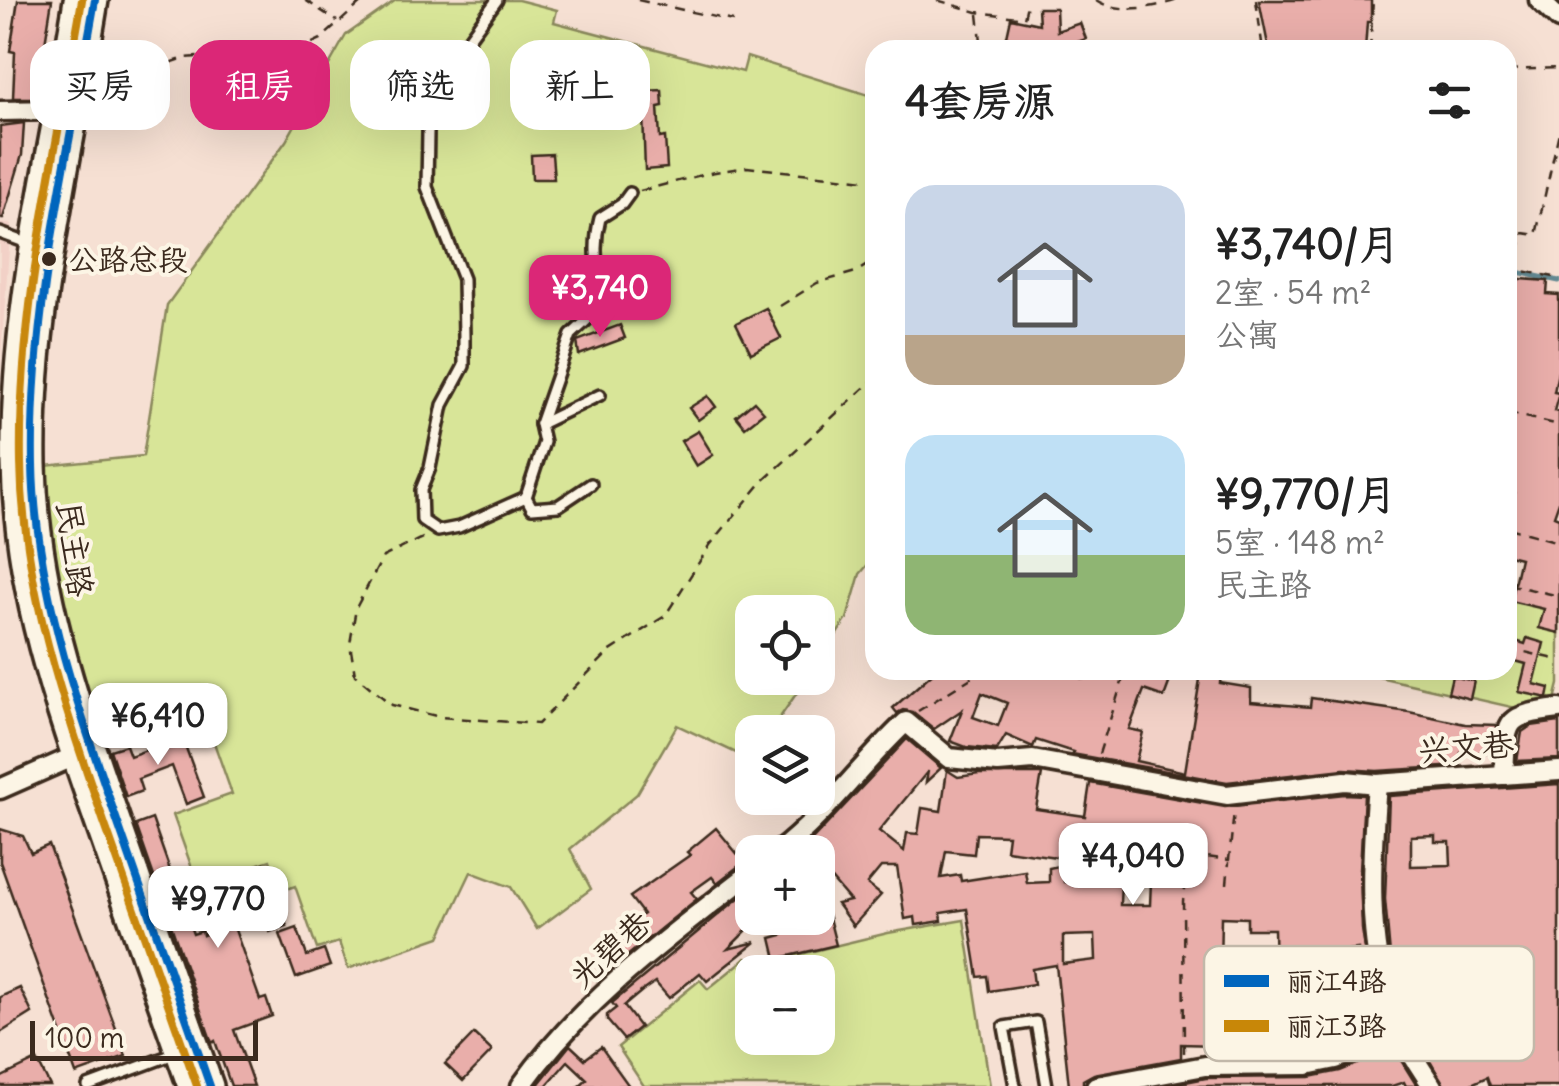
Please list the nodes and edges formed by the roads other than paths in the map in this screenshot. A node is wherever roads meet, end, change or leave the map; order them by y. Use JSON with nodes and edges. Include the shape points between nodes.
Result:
{"nodes":[{"id":1,"x":77,"y":0,"type":"edge"},
{"id":2,"x":95,"y":0,"type":"edge"},
{"id":3,"x":497,"y":0,"type":"edge"},
{"id":4,"x":1539,"y":0,"type":"edge"},
{"id":5,"x":1559,"y":19,"type":"edge"},
{"id":6,"x":70,"y":40,"type":"edge"},
{"id":7,"x":30,"y":110,"type":"edge"},
{"id":8,"x":0,"y":111,"type":"edge"},
{"id":9,"x":56,"y":130,"type":"edge"},
{"id":10,"x":630,"y":194,"type":"road end"},
{"id":11,"x":0,"y":232,"type":"edge"},
{"id":12,"x":36,"y":246,"type":"junction"},
{"id":13,"x":600,"y":395,"type":"dead end"},
{"id":14,"x":540,"y":424,"type":"junction"},
{"id":15,"x":591,"y":484,"type":"dead end"},
{"id":16,"x":526,"y":497,"type":"junction"},
{"id":17,"x":9,"y":519,"type":"edge"},
{"id":18,"x":1559,"y":709,"type":"edge"},
{"id":19,"x":75,"y":756,"type":"junction"},
{"id":20,"x":1559,"y":771,"type":"edge"},
{"id":21,"x":1504,"y":774,"type":"junction"},
{"id":22,"x":1377,"y":784,"type":"junction"},
{"id":23,"x":0,"y":789,"type":"edge"},
{"id":24,"x":800,"y":835,"type":"edge"},
{"id":25,"x":735,"y":885,"type":"edge"},
{"id":26,"x":1378,"y":946,"type":"edge"},
{"id":27,"x":179,"y":1052,"type":"junction"},
{"id":28,"x":1330,"y":1061,"type":"edge"},
{"id":29,"x":1417,"y":1061,"type":"edge"},
{"id":30,"x":88,"y":1086,"type":"edge"},
{"id":31,"x":190,"y":1086,"type":"edge"},
{"id":32,"x":210,"y":1086,"type":"edge"},
{"id":33,"x":521,"y":1086,"type":"edge"},
{"id":34,"x":1014,"y":1086,"type":"edge"},
{"id":35,"x":1048,"y":1086,"type":"edge"},
{"id":36,"x":1096,"y":1086,"type":"edge"},
{"id":37,"x":1432,"y":1086,"type":"edge"}],
"edges":[{"from":1,"to":6,"type":"main road","name":"民主路"},
{"from":2,"to":32,"type":"main road","name":"民主路","via":[[37,368],[33,464],[40,547],[71,689]]},
{"from":3,"to":16,"type":"lane","via":[[448,67],[428,132],[427,187],[459,264],[464,366],[443,405],[421,490],[422,520],[438,530],[460,526]]},
{"from":4,"to":5,"type":"street"},
{"from":7,"to":8,"type":"street"},
{"from":9,"to":12,"type":"main road","name":"民主路"},
{"from":10,"to":14,"type":"lane","via":[[600,218],[593,246],[600,308],[571,335]]},
{"from":11,"to":12,"type":"lane"},
{"from":12,"to":17,"type":"main road","name":"民主路","via":[[19,366]]},
{"from":13,"to":14,"type":"lane"},
{"from":14,"to":16,"type":"lane","via":[[544,442]]},
{"from":15,"to":16,"type":"lane","via":[[558,506],[532,508]]},
{"from":17,"to":19,"type":"main road","name":"民主路"},
{"from":18,"to":21,"type":"street","via":[[1510,722]]},
{"from":19,"to":23,"type":"street"},
{"from":19,"to":27,"type":"main road","name":"民主路"},
{"from":20,"to":21,"type":"street","name":"兴文巷"},
{"from":21,"to":22,"type":"street","name":"兴文巷"},
{"from":22,"to":24,"type":"street","name":"兴文巷","via":[[1345,781],[1235,794],[1033,760],[949,758],[906,722]]},
{"from":22,"to":26,"type":"street","via":[[1372,884]]},
{"from":25,"to":33,"type":"street","name":"光碧巷","via":[[631,965],[548,1048]]},
{"from":27,"to":30,"type":"lane"},
{"from":27,"to":31,"type":"main road","name":"民主路"},
{"from":28,"to":36,"type":"street","via":[[1185,1070]]},
{"from":29,"to":37,"type":"street"},
{"from":34,"to":35,"type":"lane","via":[[1004,1027],[1036,1022]]}]}
